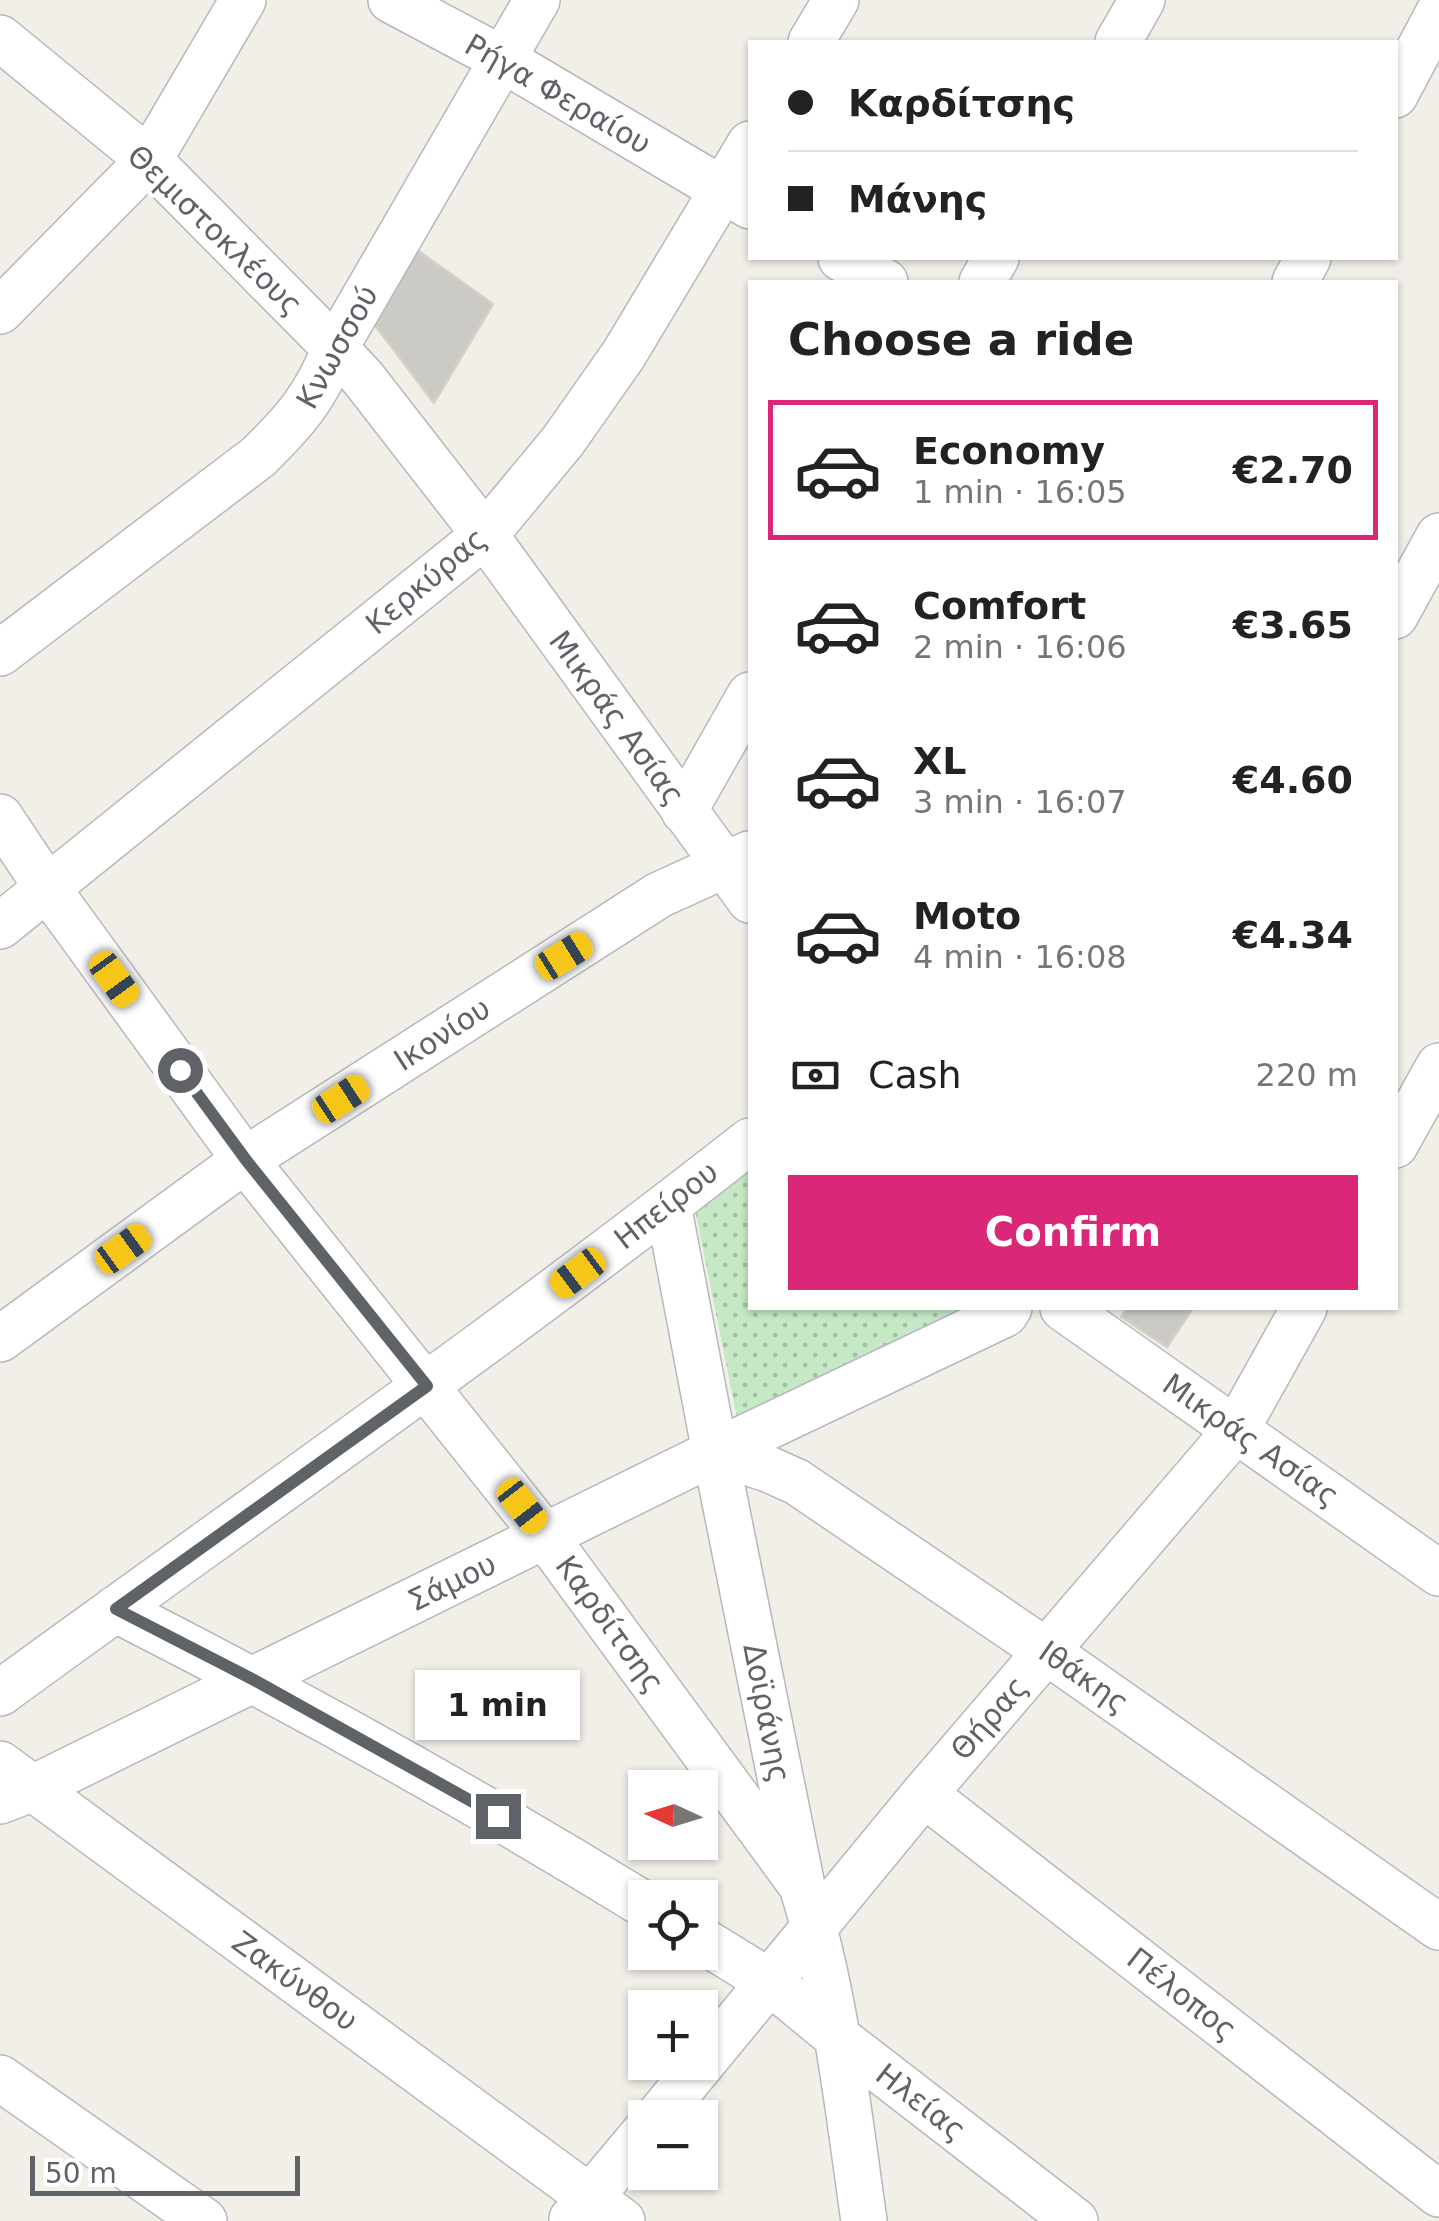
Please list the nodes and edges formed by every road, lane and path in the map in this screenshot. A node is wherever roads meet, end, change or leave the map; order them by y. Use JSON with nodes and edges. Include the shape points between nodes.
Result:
{"nodes":[{"id":1,"x":244,"y":0,"type":"edge"},
{"id":2,"x":391,"y":0,"type":"edge"},
{"id":3,"x":536,"y":0,"type":"edge"},
{"id":4,"x":836,"y":0,"type":"edge"},
{"id":5,"x":1142,"y":0,"type":"edge"},
{"id":6,"x":1439,"y":12,"type":"edge"},
{"id":7,"x":0,"y":38,"type":"edge"},
{"id":8,"x":812,"y":40,"type":"edge"},
{"id":9,"x":1119,"y":40,"type":"edge"},
{"id":10,"x":502,"y":59,"type":"junction"},
{"id":11,"x":1398,"y":89,"type":"edge"},
{"id":12,"x":748,"y":152,"type":"edge"},
{"id":13,"x":149,"y":160,"type":"junction"},
{"id":14,"x":736,"y":198,"type":"edge"},
{"id":15,"x":845,"y":260,"type":"edge"},
{"id":16,"x":881,"y":280,"type":"edge"},
{"id":17,"x":0,"y":311,"type":"edge"},
{"id":18,"x":335,"y":348,"type":"junction"},
{"id":19,"x":485,"y":535,"type":"junction"},
{"id":20,"x":1439,"y":535,"type":"edge"},
{"id":21,"x":1410,"y":588,"type":"edge"},
{"id":22,"x":0,"y":653,"type":"edge"},
{"id":23,"x":748,"y":699,"type":"edge"},
{"id":24,"x":684,"y":812,"type":"junction"},
{"id":25,"x":0,"y":817,"type":"edge"},
{"id":26,"x":741,"y":873,"type":"edge"},
{"id":27,"x":48,"y":889,"type":"junction"},
{"id":28,"x":0,"y":926,"type":"edge"},
{"id":29,"x":1439,"y":1066,"type":"edge"},
{"id":30,"x":1398,"y":1139,"type":"edge"},
{"id":31,"x":748,"y":1142,"type":"edge"},
{"id":32,"x":246,"y":1160,"type":"junction"},
{"id":33,"x":668,"y":1205,"type":"junction"},
{"id":34,"x":1008,"y":1310,"type":"edge"},
{"id":35,"x":1066,"y":1310,"type":"edge"},
{"id":36,"x":1303,"y":1310,"type":"edge"},
{"id":37,"x":0,"y":1338,"type":"edge"},
{"id":38,"x":427,"y":1386,"type":"junction"},
{"id":39,"x":1236,"y":1430,"type":"junction"},
{"id":40,"x":715,"y":1452,"type":"junction"},
{"id":41,"x":546,"y":1536,"type":"junction"},
{"id":42,"x":1439,"y":1573,"type":"edge"},
{"id":43,"x":116,"y":1609,"type":"junction"},
{"id":44,"x":1046,"y":1650,"type":"junction"},
{"id":45,"x":254,"y":1680,"type":"junction"},
{"id":46,"x":0,"y":1693,"type":"edge"},
{"id":47,"x":11,"y":1784,"type":"edge"},
{"id":48,"x":924,"y":1794,"type":"junction"},
{"id":49,"x":628,"y":1895,"type":"edge"},
{"id":50,"x":809,"y":1907,"type":"junction"},
{"id":51,"x":1439,"y":1927,"type":"edge"},
{"id":52,"x":718,"y":1950,"type":"edge"},
{"id":53,"x":770,"y":1982,"type":"junction"},
{"id":54,"x":837,"y":2037,"type":"junction"},
{"id":55,"x":0,"y":2078,"type":"edge"},
{"id":56,"x":672,"y":2100,"type":"edge"},
{"id":57,"x":628,"y":2159,"type":"edge"},
{"id":58,"x":1439,"y":2194,"type":"edge"},
{"id":59,"x":594,"y":2213,"type":"edge"},
{"id":60,"x":204,"y":2221,"type":"edge"},
{"id":61,"x":864,"y":2221,"type":"edge"},
{"id":62,"x":1075,"y":2221,"type":"edge"}],
"edges":[{"from":1,"to":13,"type":"street"},
{"from":2,"to":10,"type":"street","name":"Ρήγα Φεραίου"},
{"from":3,"to":10,"type":"street","name":"Κνωσσού"},
{"from":4,"to":8,"type":"street"},
{"from":5,"to":9,"type":"street"},
{"from":6,"to":11,"type":"street"},
{"from":7,"to":13,"type":"street","name":"Θεμιστοκλέους"},
{"from":10,"to":14,"type":"street","name":"Ρήγα Φεραίου"},
{"from":10,"to":18,"type":"street","name":"Κνωσσού"},
{"from":12,"to":14,"type":"street","name":"Κερκύρας"},
{"from":13,"to":17,"type":"street"},
{"from":13,"to":18,"type":"street","name":"Θεμιστοκλέους"},
{"from":14,"to":19,"type":"street","name":"Κερκύρας","via":[[563,440]]},
{"from":15,"to":16,"type":"street"},
{"from":18,"to":19,"type":"street","name":"Θεμιστοκλέους"},
{"from":18,"to":22,"type":"street","name":"Κνωσσού","via":[[295,421],[258,457]]},
{"from":19,"to":24,"type":"street","name":"Μικράς Ασίας"},
{"from":19,"to":27,"type":"street","name":"Κερκύρας"},
{"from":20,"to":21,"type":"street"},
{"from":23,"to":24,"type":"street"},
{"from":24,"to":26,"type":"street","name":"Μικράς Ασίας"},
{"from":25,"to":27,"type":"street","name":"Καρδίτσης"},
{"from":26,"to":32,"type":"street","name":"Ικονίου","via":[[659,895]]},
{"from":27,"to":28,"type":"street","name":"Κερκύρας"},
{"from":27,"to":32,"type":"street","name":"Καρδίτσης"},
{"from":29,"to":30,"type":"street"},
{"from":31,"to":33,"type":"street","name":"Ηπείρου"},
{"from":32,"to":37,"type":"street","name":"Ικονίου"},
{"from":32,"to":38,"type":"street","name":"Καρδίτσης"},
{"from":33,"to":38,"type":"street","name":"Ηπείρου"},
{"from":33,"to":40,"type":"street","name":"Δοϊράνης"},
{"from":34,"to":40,"type":"street","name":"Σάμου"},
{"from":35,"to":39,"type":"street","name":"Μικράς Ασίας"},
{"from":36,"to":39,"type":"street","name":"Θήρας"},
{"from":38,"to":41,"type":"street","name":"Καρδίτσης"},
{"from":38,"to":43,"type":"street","name":"Ηπείρου"},
{"from":39,"to":42,"type":"street","name":"Μικράς Ασίας"},
{"from":39,"to":44,"type":"street","name":"Θήρας"},
{"from":40,"to":41,"type":"street","name":"Σάμου"},
{"from":40,"to":44,"type":"street","name":"Ιθάκης","via":[[797,1482]]},
{"from":40,"to":50,"type":"street","name":"Δοϊράνης"},
{"from":41,"to":45,"type":"street","name":"Σάμου"},
{"from":41,"to":50,"type":"street","name":"Καρδίτσης"},
{"from":43,"to":45,"type":"street"},
{"from":43,"to":46,"type":"street","name":"Ηπείρου"},
{"from":44,"to":48,"type":"street","name":"Θήρας"},
{"from":44,"to":51,"type":"street","name":"Ιθάκης"},
{"from":45,"to":47,"type":"street","name":"Σάμου"},
{"from":45,"to":49,"type":"street"},
{"from":47,"to":59,"type":"street","name":"Ζακύνθου"},
{"from":48,"to":50,"type":"street","name":"Θήρας"},
{"from":48,"to":58,"type":"street","name":"Πέλοπος"},
{"from":50,"to":53,"type":"street","name":"Θήρας"},
{"from":50,"to":54,"type":"street","name":"Δοϊράνης"},
{"from":52,"to":53,"type":"street","name":"Ηλείας"},
{"from":53,"to":54,"type":"street","name":"Ηλείας"},
{"from":53,"to":56,"type":"street","name":"Θήρας"},
{"from":54,"to":61,"type":"street","name":"Δοϊράνης"},
{"from":54,"to":62,"type":"street","name":"Ηλείας"},
{"from":55,"to":60,"type":"street"},
{"from":57,"to":59,"type":"street"}]}
